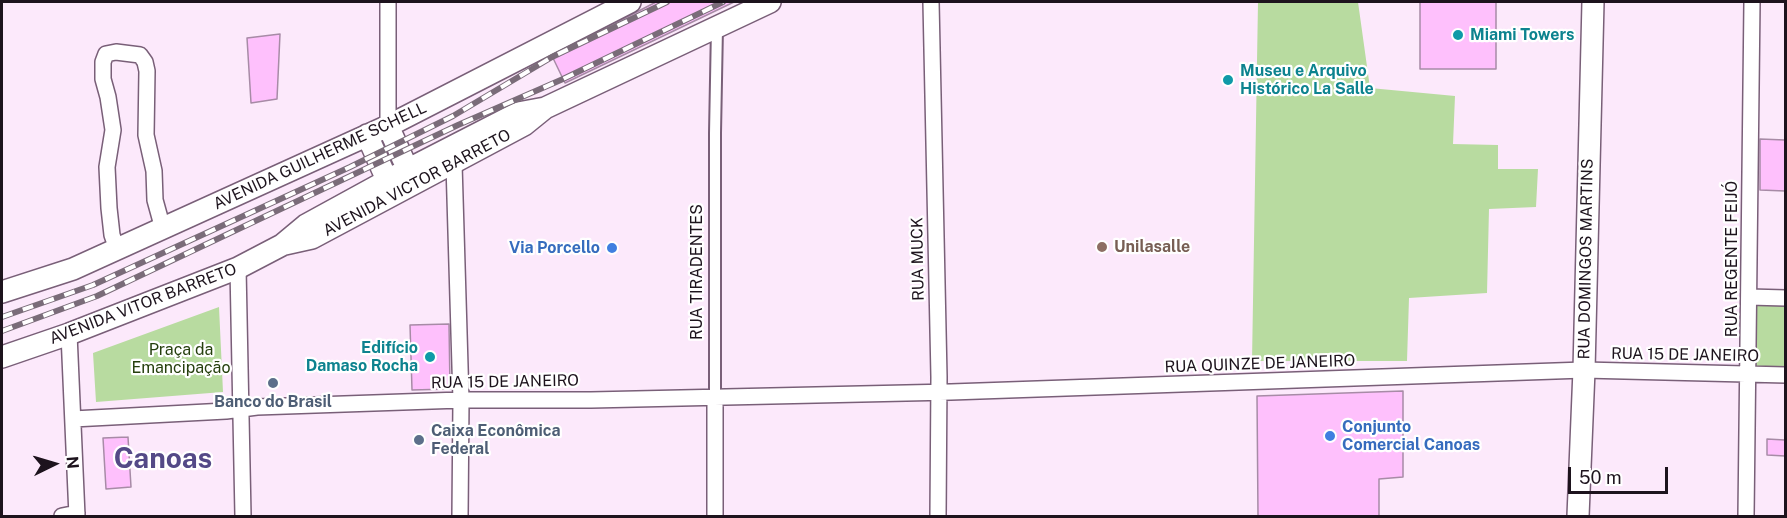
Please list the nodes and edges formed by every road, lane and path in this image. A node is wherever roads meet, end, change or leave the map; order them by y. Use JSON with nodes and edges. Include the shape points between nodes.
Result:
{"nodes":[{"id":1,"x":388,"y":2,"type":"edge"},
{"id":2,"x":630,"y":2,"type":"edge"},
{"id":3,"x":770,"y":2,"type":"edge"},
{"id":4,"x":931,"y":2,"type":"edge"},
{"id":5,"x":1593,"y":2,"type":"edge"},
{"id":6,"x":1752,"y":2,"type":"edge"},
{"id":7,"x":717,"y":27,"type":"junction"},
{"id":8,"x":545,"y":108,"type":"junction"},
{"id":9,"x":387,"y":126,"type":"junction"},
{"id":10,"x":367,"y":135,"type":"junction"},
{"id":11,"x":454,"y":164,"type":"junction"},
{"id":12,"x":408,"y":170,"type":"junction"},
{"id":13,"x":387,"y":180,"type":"junction"},
{"id":14,"x":163,"y":228,"type":"junction"},
{"id":15,"x":282,"y":245,"type":"junction"},
{"id":16,"x":117,"y":249,"type":"junction"},
{"id":17,"x":238,"y":268,"type":"junction"},
{"id":18,"x":2,"y":292,"type":"edge"},
{"id":19,"x":1749,"y":297,"type":"junction"},
{"id":20,"x":1785,"y":298,"type":"edge"},
{"id":21,"x":69,"y":334,"type":"junction"},
{"id":22,"x":2,"y":357,"type":"edge"},
{"id":23,"x":1584,"y":370,"type":"junction"},
{"id":24,"x":1749,"y":375,"type":"junction"},
{"id":25,"x":1785,"y":375,"type":"edge"},
{"id":26,"x":938,"y":392,"type":"junction"},
{"id":27,"x":715,"y":396,"type":"junction"},
{"id":28,"x":461,"y":400,"type":"junction"},
{"id":29,"x":242,"y":408,"type":"junction"},
{"id":30,"x":73,"y":418,"type":"junction"},
{"id":31,"x":72,"y":515,"type":"edge"},
{"id":32,"x":243,"y":516,"type":"edge"},
{"id":33,"x":460,"y":516,"type":"edge"},
{"id":34,"x":715,"y":516,"type":"edge"},
{"id":35,"x":938,"y":516,"type":"edge"},
{"id":36,"x":1578,"y":516,"type":"edge"},
{"id":37,"x":1746,"y":516,"type":"edge"}],
"edges":[{"from":1,"to":9,"type":"street"},
{"from":2,"to":9,"type":"main road","name":"AVENIDA GUILHERME SCHELL"},
{"from":3,"to":7,"type":"main road"},
{"from":4,"to":26,"type":"street","name":"RUA MUCK"},
{"from":5,"to":23,"type":"main road","name":"RUA DOMINGOS MARTINS"},
{"from":6,"to":19,"type":"street","name":"RUA REGENTE FEIJÓ"},
{"from":7,"to":8,"type":"main road"},
{"from":7,"to":27,"type":"street","name":"RUA TIRADENTES"},
{"from":8,"to":11,"type":"main road","name":"AVENIDA VICTOR BARRETO","via":[[524,125]]},
{"from":8,"to":12,"type":"main road","via":[[518,113]]},
{"from":9,"to":10,"type":"main road","name":"AVENIDA GUILHERME SCHELL"},
{"from":9,"to":12,"type":"main road"},
{"from":10,"to":13,"type":"main road"},
{"from":10,"to":14,"type":"main road","name":"AVENIDA GUILHERME SCHELL"},
{"from":11,"to":15,"type":"main road","name":"AVENIDA VICTOR BARRETO","via":[[312,238]]},
{"from":11,"to":28,"type":"street"},
{"from":12,"to":13,"type":"main road"},
{"from":13,"to":15,"type":"main road","via":[[306,225]]},
{"from":14,"to":16,"type":"main road","name":"AVENIDA GUILHERME SCHELL"},
{"from":14,"to":16,"type":"street","via":[[146,135],[145,62],[140,55],[106,54],[103,79],[113,130],[107,167],[109,208]]},
{"from":15,"to":17,"type":"main road","name":"AVENIDA VITOR BARRETO"},
{"from":16,"to":18,"type":"main road","name":"AVENIDA GUILHERME SCHELL"},
{"from":17,"to":21,"type":"main road","name":"AVENIDA VITOR BARRETO"},
{"from":17,"to":29,"type":"street"},
{"from":19,"to":20,"type":"street"},
{"from":19,"to":24,"type":"street","name":"RUA REGENTE FEIJÓ"},
{"from":21,"to":22,"type":"main road","name":"AVENIDA VITOR BARRETO"},
{"from":21,"to":30,"type":"street"},
{"from":23,"to":24,"type":"street","name":"RUA 15 DE JANEIRO"},
{"from":23,"to":26,"type":"street","name":"RUA QUINZE DE JANEIRO"},
{"from":23,"to":36,"type":"main road","name":"RUA DOMINGOS MARTINS"},
{"from":24,"to":25,"type":"street","name":"RUA 15 DE JANEIRO"},
{"from":24,"to":37,"type":"street","name":"RUA REGENTE FEIJÓ"},
{"from":26,"to":27,"type":"street","name":"RUA 15 DE JANEIRO"},
{"from":26,"to":35,"type":"street","name":"RUA MUCK"},
{"from":27,"to":28,"type":"street","name":"RUA 15 DE JANEIRO"},
{"from":27,"to":34,"type":"street","name":"RUA TIRADENTES"},
{"from":28,"to":29,"type":"street","name":"RUA 15 DE JANEIRO"},
{"from":28,"to":33,"type":"street"},
{"from":29,"to":30,"type":"street","name":"RUA 15 DE JANEIRO"},
{"from":29,"to":32,"type":"street"},
{"from":30,"to":31,"type":"street"}]}
